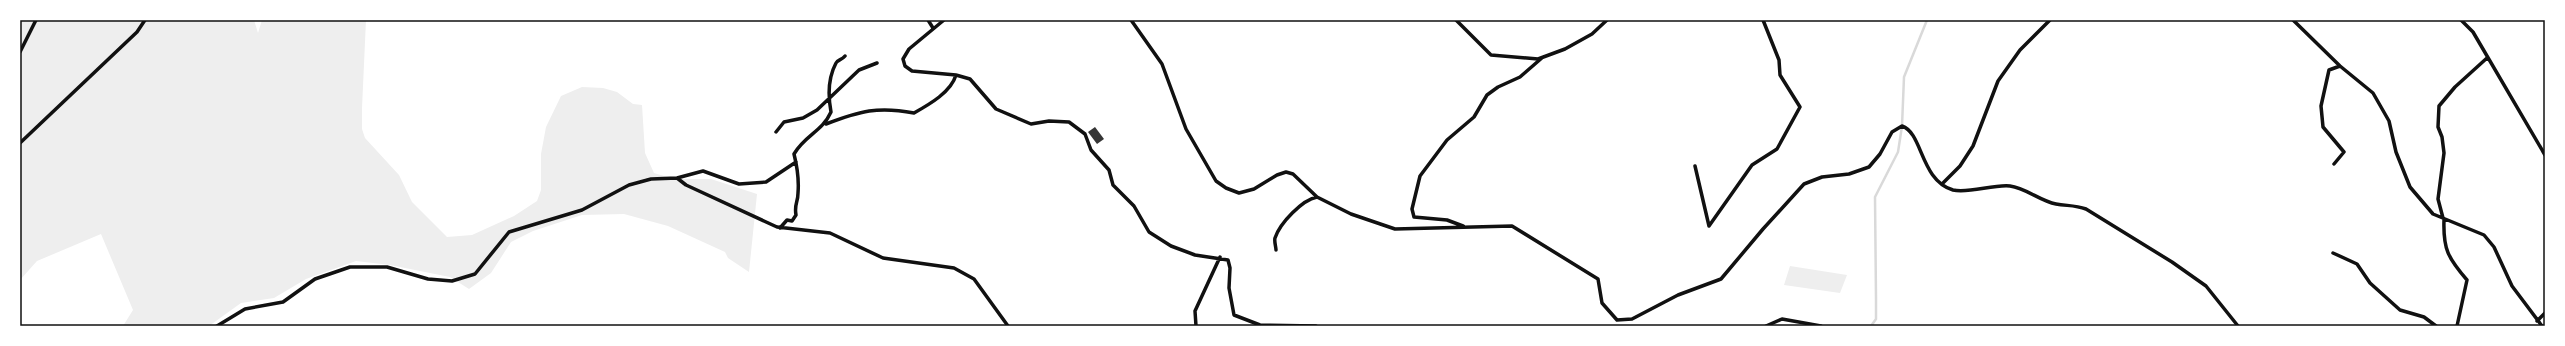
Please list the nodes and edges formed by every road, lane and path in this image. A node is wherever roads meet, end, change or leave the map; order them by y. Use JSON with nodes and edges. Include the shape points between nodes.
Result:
{"nodes":[{"id":1,"x":36,"y":20,"type":"edge"},
{"id":2,"x":145,"y":20,"type":"edge"},
{"id":3,"x":928,"y":20,"type":"edge"},
{"id":4,"x":944,"y":20,"type":"edge"},
{"id":5,"x":1131,"y":20,"type":"edge"},
{"id":6,"x":1456,"y":20,"type":"edge"},
{"id":7,"x":1607,"y":20,"type":"edge"},
{"id":8,"x":1762,"y":20,"type":"edge"},
{"id":9,"x":2050,"y":20,"type":"edge"},
{"id":10,"x":2293,"y":20,"type":"edge"},
{"id":11,"x":2461,"y":20,"type":"edge"},
{"id":12,"x":933,"y":28,"type":"junction"},
{"id":13,"x":20,"y":52,"type":"edge"},
{"id":14,"x":845,"y":56,"type":"dead end"},
{"id":15,"x":1543,"y":57,"type":"junction"},
{"id":16,"x":2487,"y":58,"type":"junction"},
{"id":17,"x":877,"y":63,"type":"dead end"},
{"id":18,"x":2340,"y":66,"type":"junction"},
{"id":19,"x":956,"y":75,"type":"junction"},
{"id":20,"x":829,"y":100,"type":"junction"},
{"id":21,"x":826,"y":124,"type":"junction"},
{"id":22,"x":776,"y":132,"type":"dead end"},
{"id":23,"x":20,"y":143,"type":"edge"},
{"id":24,"x":2545,"y":155,"type":"edge"},
{"id":25,"x":796,"y":162,"type":"junction"},
{"id":26,"x":2334,"y":164,"type":"dead end"},
{"id":27,"x":1695,"y":166,"type":"dead end"},
{"id":28,"x":676,"y":178,"type":"junction"},
{"id":29,"x":1942,"y":184,"type":"junction"},
{"id":30,"x":1317,"y":197,"type":"junction"},
{"id":31,"x":2443,"y":219,"type":"junction"},
{"id":32,"x":1464,"y":227,"type":"junction"},
{"id":33,"x":780,"y":228,"type":"junction"},
{"id":34,"x":1276,"y":250,"type":"dead end"},
{"id":35,"x":2333,"y":253,"type":"dead end"},
{"id":36,"x":1220,"y":257,"type":"junction"},
{"id":37,"x":2545,"y":313,"type":"edge"},
{"id":38,"x":2537,"y":321,"type":"junction"},
{"id":39,"x":217,"y":326,"type":"edge"},
{"id":40,"x":1008,"y":326,"type":"edge"},
{"id":41,"x":1196,"y":326,"type":"edge"},
{"id":42,"x":1316,"y":326,"type":"edge"},
{"id":43,"x":1766,"y":326,"type":"edge"},
{"id":44,"x":1821,"y":326,"type":"edge"},
{"id":45,"x":2238,"y":326,"type":"edge"},
{"id":46,"x":2436,"y":326,"type":"edge"},
{"id":47,"x":2457,"y":326,"type":"edge"},
{"id":48,"x":2542,"y":326,"type":"edge"}],
"edges":[{"from":1,"to":13,"type":"street"},
{"from":2,"to":23,"type":"street","via":[[138,32]]},
{"from":3,"to":12,"type":"street"},
{"from":4,"to":12,"type":"street"},
{"from":5,"to":30,"type":"street","via":[[1162,64],[1186,129],[1216,181],[1239,193],[1254,189],[1286,172],[1293,174]]},
{"from":6,"to":15,"type":"street","via":[[1491,55],[1538,59]]},
{"from":7,"to":15,"type":"street","via":[[1592,34],[1565,49]]},
{"from":8,"to":27,"type":"street","via":[[1779,60],[1780,75],[1800,107],[1777,149],[1752,165],[1709,226]]},
{"from":9,"to":29,"type":"street","via":[[2020,50],[1998,81],[1974,146],[1960,166]]},
{"from":10,"to":18,"type":"street"},
{"from":11,"to":16,"type":"street","via":[[2473,32]]},
{"from":12,"to":19,"type":"street","via":[[909,49],[903,59],[905,66],[912,71]]},
{"from":14,"to":20,"type":"street","via":[[836,63],[829,86]]},
{"from":15,"to":32,"type":"street","via":[[1520,77],[1498,87],[1487,96],[1474,117],[1446,140],[1420,176],[1412,209],[1414,217],[1447,220]]},
{"from":16,"to":24,"type":"street"},
{"from":16,"to":31,"type":"street","via":[[2455,87],[2439,106],[2437,122],[2444,153],[2438,199]]},
{"from":17,"to":20,"type":"street","via":[[859,70]]},
{"from":18,"to":26,"type":"street","via":[[2329,70],[2321,106],[2323,127],[2344,152]]},
{"from":18,"to":31,"type":"street","via":[[2373,93],[2389,120],[2396,152],[2410,186],[2433,214]]},
{"from":19,"to":21,"type":"street","via":[[954,82],[947,89],[930,104],[914,113],[889,108],[860,112]]},
{"from":19,"to":36,"type":"street","via":[[970,79],[996,109],[1031,124],[1049,121],[1069,122],[1085,134],[1091,150],[1108,170],[1113,185],[1134,206],[1149,232],[1171,246],[1195,255]]},
{"from":20,"to":21,"type":"street","via":[[832,112]]},
{"from":20,"to":22,"type":"street","via":[[803,118],[784,122]]},
{"from":21,"to":25,"type":"street","via":[[808,135],[798,146],[794,154]]},
{"from":25,"to":28,"type":"street","via":[[766,182],[739,184],[703,171]]},
{"from":25,"to":33,"type":"street","via":[[796,215],[792,221],[787,220]]},
{"from":28,"to":33,"type":"street"},
{"from":28,"to":39,"type":"street","via":[[652,179],[629,185],[582,210],[509,232],[475,274],[452,282],[428,279],[387,267],[350,267],[315,279],[283,302],[245,309]]},
{"from":29,"to":32,"type":"street","via":[[1932,175],[1924,162],[1909,129],[1902,126],[1897,128],[1869,167],[1849,174],[1822,177],[1804,184],[1762,229],[1721,279],[1678,295],[1632,319],[1617,320],[1602,303],[1598,279],[1512,226]]},
{"from":29,"to":45,"type":"street","via":[[1954,190],[2011,186],[2056,204],[2073,204],[2086,209],[2206,286]]},
{"from":30,"to":32,"type":"street","via":[[1351,214],[1395,229]]},
{"from":30,"to":34,"type":"street","via":[[1307,199],[1289,217],[1275,238]]},
{"from":31,"to":38,"type":"street","via":[[2484,235],[2494,247],[2512,286]]},
{"from":31,"to":47,"type":"street","via":[[2443,240],[2450,260],[2467,280]]},
{"from":33,"to":40,"type":"street","via":[[830,233],[883,258],[954,268],[974,279]]},
{"from":35,"to":46,"type":"street","via":[[2357,264],[2370,283],[2400,310],[2424,317]]},
{"from":36,"to":41,"type":"street","via":[[1195,311]]},
{"from":36,"to":42,"type":"street","via":[[1228,260],[1230,268],[1229,288],[1234,315],[1260,325]]},
{"from":37,"to":38,"type":"street"},
{"from":38,"to":48,"type":"street"},
{"from":43,"to":44,"type":"street","via":[[1782,319]]}]}
